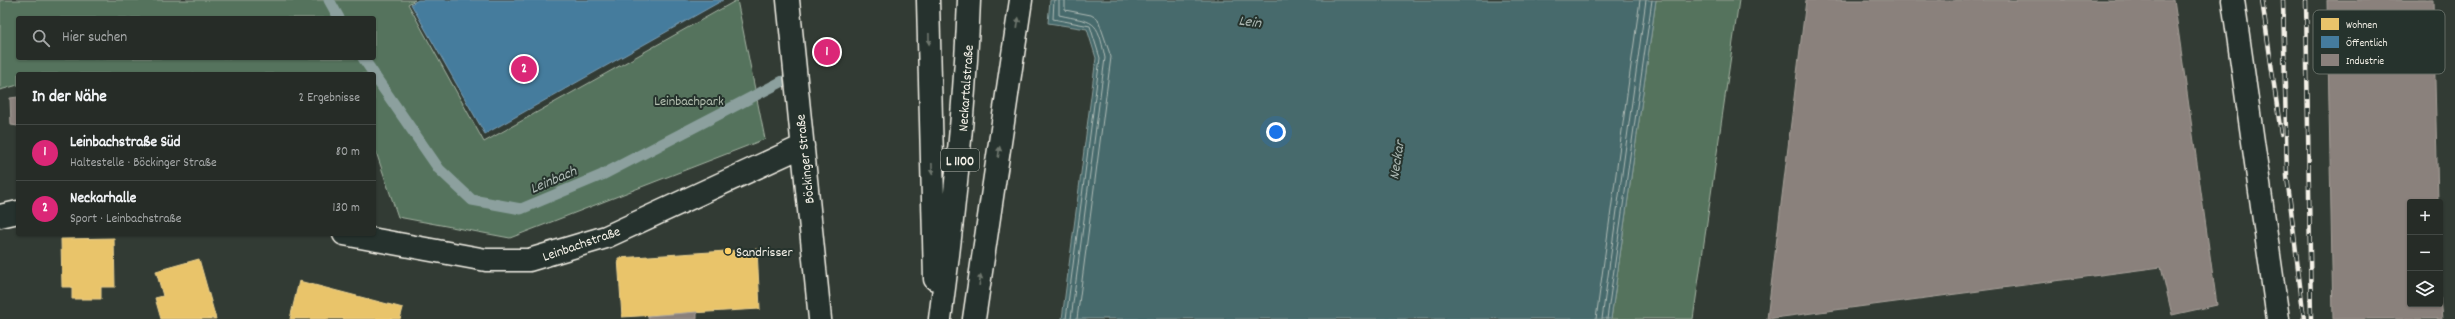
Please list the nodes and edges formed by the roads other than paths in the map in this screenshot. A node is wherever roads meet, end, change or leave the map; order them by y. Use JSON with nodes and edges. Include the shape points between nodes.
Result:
{"nodes":[{"id":1,"x":788,"y":0,"type":"edge"},
{"id":2,"x":928,"y":0,"type":"edge"},
{"id":3,"x":970,"y":0,"type":"edge"},
{"id":4,"x":1021,"y":0,"type":"edge"},
{"id":5,"x":2233,"y":0,"type":"edge"},
{"id":6,"x":803,"y":146,"type":"junction"},
{"id":7,"x":16,"y":212,"type":"edge"},
{"id":8,"x":0,"y":216,"type":"edge"},
{"id":9,"x":355,"y":236,"type":"edge"},
{"id":10,"x":820,"y":319,"type":"edge"},
{"id":11,"x":936,"y":319,"type":"edge"},
{"id":12,"x":940,"y":319,"type":"edge"},
{"id":13,"x":974,"y":319,"type":"edge"},
{"id":14,"x":2278,"y":319,"type":"edge"}],
"edges":[{"from":1,"to":6,"type":"main road","name":"Böckinger Straße"},
{"from":2,"to":11,"type":"main road","one_way":true},
{"from":3,"to":12,"type":"main road","name":"Neckartalstraße","number":"L 1100","via":[[957,194]]},
{"from":13,"to":4,"type":"main road","one_way":true},
{"from":5,"to":14,"type":"main road"},
{"from":6,"to":9,"type":"main road","name":"Leinbachstraße","via":[[606,237],[529,260],[486,260]]},
{"from":6,"to":10,"type":"main road","name":"Böckinger Straße"},
{"from":7,"to":8,"type":"main road"}]}
